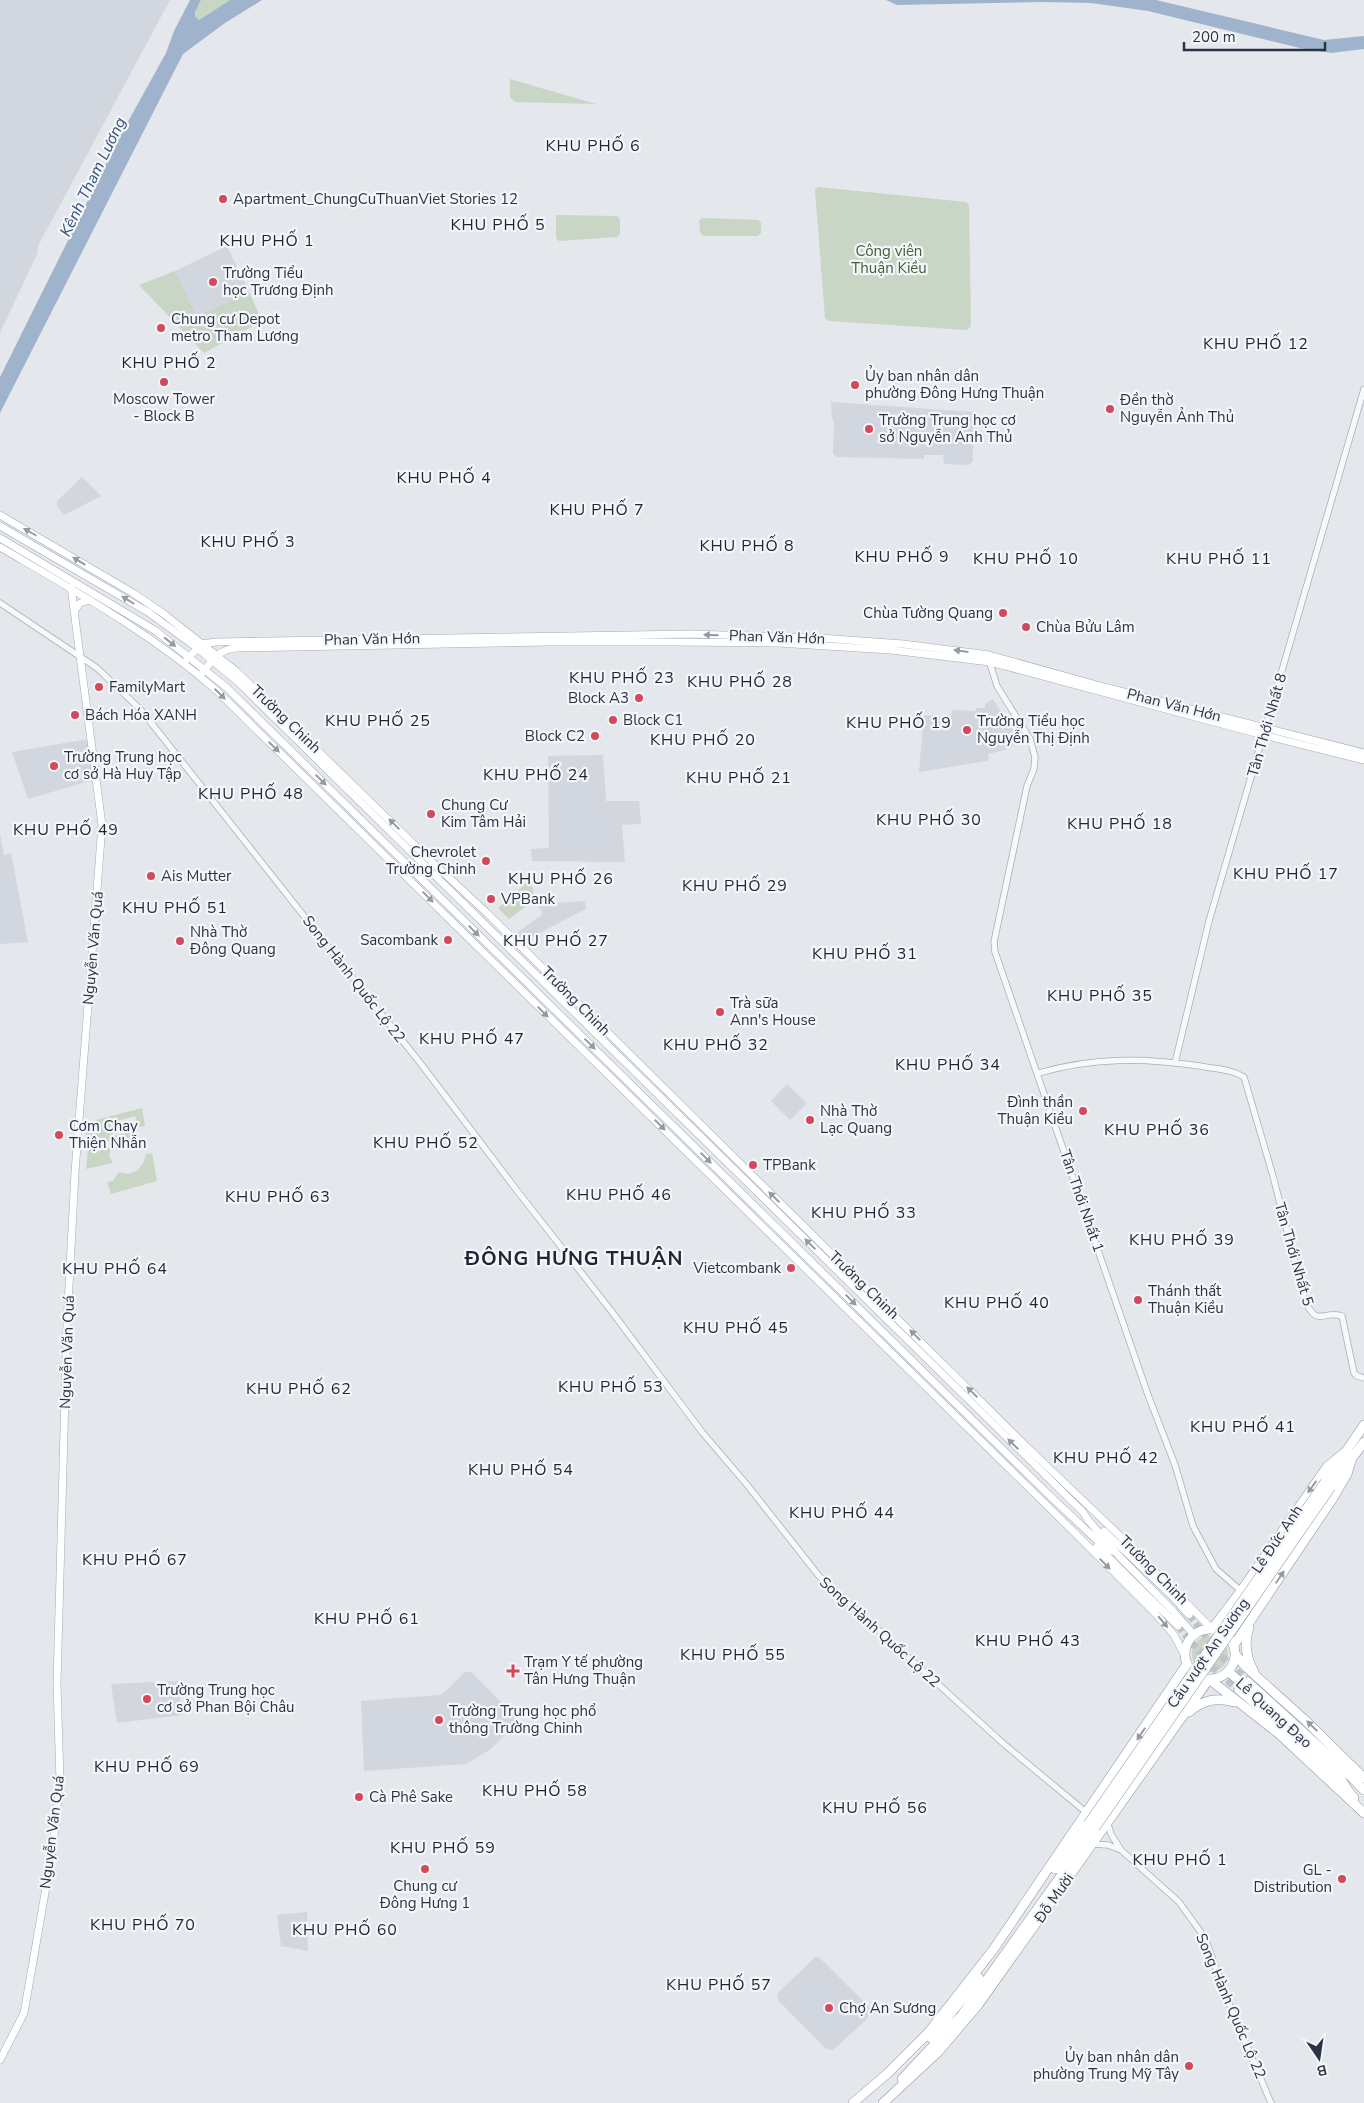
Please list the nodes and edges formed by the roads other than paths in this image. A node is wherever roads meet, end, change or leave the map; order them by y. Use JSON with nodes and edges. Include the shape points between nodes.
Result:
{"nodes":[{"id":1,"x":1364,"y":389,"type":"edge"},
{"id":2,"x":0,"y":515,"type":"edge"},
{"id":3,"x":0,"y":526,"type":"edge"},
{"id":4,"x":0,"y":538,"type":"edge"},
{"id":5,"x":0,"y":547,"type":"edge"},
{"id":6,"x":70,"y":579,"type":"junction"},
{"id":7,"x":72,"y":590,"type":"junction"},
{"id":8,"x":90,"y":600,"type":"junction"},
{"id":9,"x":0,"y":603,"type":"edge"},
{"id":10,"x":75,"y":610,"type":"junction"},
{"id":11,"x":162,"y":617,"type":"junction"},
{"id":12,"x":352,"y":642,"type":"junction"},
{"id":13,"x":199,"y":646,"type":"junction"},
{"id":14,"x":80,"y":656,"type":"junction"},
{"id":15,"x":190,"y":656,"type":"junction"},
{"id":16,"x":215,"y":658,"type":"junction"},
{"id":17,"x":989,"y":659,"type":"junction"},
{"id":18,"x":184,"y":663,"type":"junction"},
{"id":19,"x":205,"y":669,"type":"junction"},
{"id":20,"x":200,"y":676,"type":"junction"},
{"id":21,"x":1265,"y":732,"type":"junction"},
{"id":22,"x":1364,"y":753,"type":"edge"},
{"id":23,"x":1364,"y":760,"type":"edge"},
{"id":24,"x":1175,"y":1063,"type":"junction"},
{"id":25,"x":1039,"y":1073,"type":"junction"},
{"id":26,"x":755,"y":1179,"type":"junction"},
{"id":27,"x":749,"y":1184,"type":"junction"},
{"id":28,"x":741,"y":1192,"type":"junction"},
{"id":29,"x":735,"y":1199,"type":"junction"},
{"id":30,"x":1364,"y":1378,"type":"edge"},
{"id":31,"x":1364,"y":1425,"type":"edge"},
{"id":32,"x":1364,"y":1442,"type":"edge"},
{"id":33,"x":1345,"y":1452,"type":"junction"},
{"id":34,"x":1352,"y":1458,"type":"junction"},
{"id":35,"x":1328,"y":1485,"type":"junction"},
{"id":36,"x":1050,"y":1496,"type":"junction"},
{"id":37,"x":1073,"y":1502,"type":"junction"},
{"id":38,"x":1083,"y":1512,"type":"junction"},
{"id":39,"x":1094,"y":1512,"type":"junction"},
{"id":40,"x":1074,"y":1519,"type":"junction"},
{"id":41,"x":1076,"y":1534,"type":"junction"},
{"id":42,"x":1118,"y":1555,"type":"junction"},
{"id":43,"x":1241,"y":1591,"type":"junction"},
{"id":44,"x":1232,"y":1604,"type":"junction"},
{"id":45,"x":1189,"y":1615,"type":"tunnel mouth"},
{"id":46,"x":1252,"y":1617,"type":"junction"},
{"id":47,"x":1178,"y":1626,"type":"tunnel mouth"},
{"id":48,"x":1212,"y":1629,"type":"junction"},
{"id":49,"x":1194,"y":1635,"type":"junction"},
{"id":50,"x":1235,"y":1650,"type":"junction"},
{"id":51,"x":1186,"y":1660,"type":"junction"},
{"id":52,"x":1228,"y":1671,"type":"junction"},
{"id":53,"x":1254,"y":1671,"type":"junction"},
{"id":54,"x":1209,"y":1679,"type":"junction"},
{"id":55,"x":1248,"y":1681,"type":"tunnel mouth"},
{"id":56,"x":1238,"y":1690,"type":"tunnel mouth"},
{"id":57,"x":1238,"y":1702,"type":"junction"},
{"id":58,"x":1160,"y":1706,"type":"junction"},
{"id":59,"x":1184,"y":1716,"type":"junction"},
{"id":60,"x":1278,"y":1733,"type":"junction"},
{"id":61,"x":1320,"y":1754,"type":"junction"},
{"id":62,"x":1339,"y":1757,"type":"junction"},
{"id":63,"x":1364,"y":1778,"type":"edge"},
{"id":64,"x":1364,"y":1790,"type":"edge"},
{"id":65,"x":1349,"y":1792,"type":"junction"},
{"id":66,"x":1364,"y":1807,"type":"edge"},
{"id":67,"x":1086,"y":1813,"type":"junction"},
{"id":68,"x":1364,"y":1813,"type":"edge"},
{"id":69,"x":1364,"y":1820,"type":"edge"},
{"id":70,"x":1107,"y":1821,"type":"junction"},
{"id":71,"x":1092,"y":1826,"type":"junction"},
{"id":72,"x":1077,"y":1838,"type":"junction"},
{"id":73,"x":1091,"y":1844,"type":"junction"},
{"id":74,"x":1121,"y":1850,"type":"junction"},
{"id":75,"x":1078,"y":1851,"type":"junction"},
{"id":76,"x":1059,"y":1853,"type":"junction"},
{"id":77,"x":0,"y":2060,"type":"edge"},
{"id":78,"x":853,"y":2103,"type":"edge"},
{"id":79,"x":862,"y":2103,"type":"edge"},
{"id":80,"x":874,"y":2103,"type":"edge"},
{"id":81,"x":882,"y":2103,"type":"edge"},
{"id":82,"x":1271,"y":2103,"type":"edge"}],
"edges":[{"from":1,"to":21,"type":"street","name":"Tân Thới Nhất 8"},
{"from":11,"to":2,"type":"main road","name":"Trường Chinh","one_way":true,"via":[[133,593]]},
{"from":11,"to":3,"type":"main road","name":"Trường Chinh","one_way":true},
{"from":4,"to":6,"type":"main road","name":"Trường Chinh"},
{"from":5,"to":7,"type":"main road","name":"Trường Chinh"},
{"from":6,"to":7,"type":"main road","name":"Nguyễn Văn Quá"},
{"from":6,"to":15,"type":"main road","name":"Trường Chinh","one_way":true,"via":[[156,631]]},
{"from":7,"to":8,"type":"main road","name":"Trường Chinh"},
{"from":7,"to":10,"type":"main road","name":"Nguyễn Văn Quá"},
{"from":8,"to":10,"type":"main road","via":[[80,603]]},
{"from":8,"to":18,"type":"main road","name":"Trường Chinh"},
{"from":9,"to":14,"type":"street"},
{"from":10,"to":14,"type":"main road","name":"Nguyễn Văn Quá"},
{"from":11,"to":13,"type":"main road","name":"Trường Chinh"},
{"from":12,"to":13,"type":"main road","name":"Phan Văn Hớn","via":[[216,642]]},
{"from":12,"to":16,"type":"main road","name":"Phan Văn Hớn","via":[[229,648]]},
{"from":12,"to":17,"type":"main road","name":"Phan Văn Hớn","via":[[778,643]]},
{"from":13,"to":15,"type":"main road"},
{"from":13,"to":16,"type":"main road","name":"Trường Chinh"},
{"from":14,"to":67,"type":"street","name":"Song Hành Quốc Lộ 22","via":[[111,680],[141,710],[211,796],[702,1432],[819,1576],[998,1739]]},
{"from":14,"to":77,"type":"main road","name":"Nguyễn Văn Quá","via":[[102,825],[75,1172],[67,1324],[57,1683],[60,1781],[52,1853],[24,2013]]},
{"from":15,"to":18,"type":"main road"},
{"from":15,"to":19,"type":"main road","name":"Trường Chinh"},
{"from":16,"to":19,"type":"main road"},
{"from":26,"to":16,"type":"main road","name":"Trường Chinh","one_way":true,"via":[[261,694]]},
{"from":16,"to":27,"type":"main road","name":"Trường Chinh"},
{"from":17,"to":21,"type":"main road","name":"Phan Văn Hớn"},
{"from":17,"to":25,"type":"street","name":"Tân Thới Nhất 1","via":[[997,686],[1030,739],[1035,757],[994,942]]},
{"from":18,"to":20,"type":"main road","name":"Trường Chinh"},
{"from":19,"to":20,"type":"main road"},
{"from":19,"to":28,"type":"main road","name":"Trường Chinh","one_way":true,"via":[[260,719]]},
{"from":20,"to":29,"type":"main road","name":"Trường Chinh","one_way":true},
{"from":21,"to":22,"type":"main road","name":"Phan Văn Hớn"},
{"from":21,"to":23,"type":"main road","name":"Phan Văn Hớn"},
{"from":21,"to":24,"type":"street","name":"Tân Thới Nhất 8","via":[[1209,921]]},
{"from":24,"to":25,"type":"street","via":[[1096,1060]]},
{"from":24,"to":30,"type":"street","name":"Tân Thới Nhất 5","via":[[1235,1072],[1244,1077],[1305,1301],[1311,1314],[1342,1316],[1354,1373]]},
{"from":25,"to":43,"type":"street","name":"Tân Thới Nhất 1","via":[[1194,1526],[1216,1569]]},
{"from":26,"to":27,"type":"main road"},
{"from":39,"to":26,"type":"main road","name":"Trường Chinh","one_way":true},
{"from":27,"to":28,"type":"main road"},
{"from":37,"to":27,"type":"main road","name":"Trường Chinh","one_way":true},
{"from":28,"to":29,"type":"main road"},
{"from":28,"to":36,"type":"main road","name":"Trường Chinh","one_way":true},
{"from":29,"to":41,"type":"main road","name":"Trường Chinh"},
{"from":31,"to":33,"type":"highway","name":"Lê Đức Anh"},
{"from":32,"to":34,"type":"highway","name":"Lê Đức Anh"},
{"from":33,"to":35,"type":"highway","name":"Lê Đức Anh"},
{"from":33,"to":43,"type":"highway","name":"Lê Đức Anh","one_way":true,"via":[[1327,1467]]},
{"from":34,"to":35,"type":"highway","name":"Lê Đức Anh"},
{"from":46,"to":34,"type":"highway","name":"Lê Đức Anh","one_way":true,"via":[[1333,1498]]},
{"from":35,"to":71,"type":"highway","name":"Cầu vượt An Sương","bridge":true},
{"from":36,"to":40,"type":"main road","name":"Trường Chinh"},
{"from":36,"to":41,"type":"main road","name":"Trường Chinh"},
{"from":37,"to":38,"type":"main road","name":"Trường Chinh"},
{"from":37,"to":39,"type":"main road","name":"Trường Chinh"},
{"from":38,"to":42,"type":"main road","name":"Trường Chinh"},
{"from":38,"to":45,"type":"main road"},
{"from":39,"to":48,"type":"main road","name":"Trường Chinh"},
{"from":40,"to":42,"type":"main road","name":"Trường Chinh"},
{"from":40,"to":47,"type":"main road"},
{"from":41,"to":51,"type":"main road","name":"Trường Chinh","one_way":true,"via":[[1154,1612],[1174,1635]]},
{"from":42,"to":49,"type":"main road","name":"Trường Chinh"},
{"from":43,"to":44,"type":"highway","name":"Lê Đức Anh"},
{"from":44,"to":46,"type":"highway","via":[[1239,1612]]},
{"from":44,"to":48,"type":"highway","name":"Lê Đức Anh"},
{"from":46,"to":50,"type":"highway","name":"Lê Đức Anh"},
{"from":46,"to":53,"type":"highway","via":[[1245,1642]]},
{"from":48,"to":49,"type":"highway"},
{"from":48,"to":50,"type":"highway","via":[[1226,1634]]},
{"from":49,"to":51,"type":"highway","via":[[1189,1641]]},
{"from":50,"to":52,"type":"highway","via":[[1234,1661]]},
{"from":50,"to":53,"type":"highway","name":"Lê Quang Đạo"},
{"from":51,"to":54,"type":"highway","via":[[1196,1675]]},
{"from":51,"to":58,"type":"highway","name":"Đỗ Mười"},
{"from":52,"to":54,"type":"highway","via":[[1221,1677]]},
{"from":52,"to":61,"type":"highway","name":"Lê Quang Đạo"},
{"from":62,"to":53,"type":"highway","name":"Lê Quang Đạo","one_way":true},
{"from":54,"to":57,"type":"highway","name":"Lê Quang Đạo"},
{"from":54,"to":59,"type":"highway","name":"Đỗ Mười"},
{"from":55,"to":62,"type":"main road"},
{"from":56,"to":65,"type":"main road"},
{"from":57,"to":59,"type":"highway","via":[[1211,1705]]},
{"from":57,"to":60,"type":"highway","name":"Lê Quang Đạo"},
{"from":58,"to":59,"type":"highway","via":[[1171,1704]]},
{"from":58,"to":67,"type":"highway","name":"Đỗ Mười","one_way":true},
{"from":59,"to":70,"type":"highway","name":"Đỗ Mười"},
{"from":60,"to":68,"type":"highway","name":"Lê Quang Đạo"},
{"from":60,"to":69,"type":"highway","name":"Lê Quang Đạo","via":[[1289,1748]]},
{"from":61,"to":62,"type":"highway","name":"Lê Quang Đạo"},
{"from":61,"to":65,"type":"highway","name":"Lê Quang Đạo"},
{"from":62,"to":63,"type":"highway","name":"Lê Quang Đạo"},
{"from":62,"to":64,"type":"highway","name":"Lê Quang Đạo"},
{"from":65,"to":66,"type":"highway","name":"Lê Quang Đạo"},
{"from":67,"to":72,"type":"highway","name":"Đỗ Mười"},
{"from":67,"to":76,"type":"highway","name":"Đỗ Mười"},
{"from":70,"to":73,"type":"highway","name":"Đỗ Mười"},
{"from":70,"to":74,"type":"street"},
{"from":71,"to":72,"type":"highway","name":"Đỗ Mười"},
{"from":71,"to":73,"type":"highway"},
{"from":71,"to":75,"type":"highway","name":"Đỗ Mười"},
{"from":72,"to":76,"type":"highway"},
{"from":72,"to":79,"type":"highway","name":"Đỗ Mười","via":[[949,2017],[897,2072]]},
{"from":73,"to":74,"type":"street","via":[[1100,1843]]},
{"from":73,"to":75,"type":"highway"},
{"from":73,"to":81,"type":"highway","name":"Đỗ Mười","via":[[978,2005],[938,2052]]},
{"from":74,"to":82,"type":"street","name":"Song Hành Quốc Lộ 22","via":[[1179,1902],[1205,1938]]},
{"from":75,"to":80,"type":"highway","name":"Đỗ Mười","via":[[961,2016]]},
{"from":76,"to":78,"type":"highway","name":"Đỗ Mười","via":[[992,1950],[928,2032]]}]}
